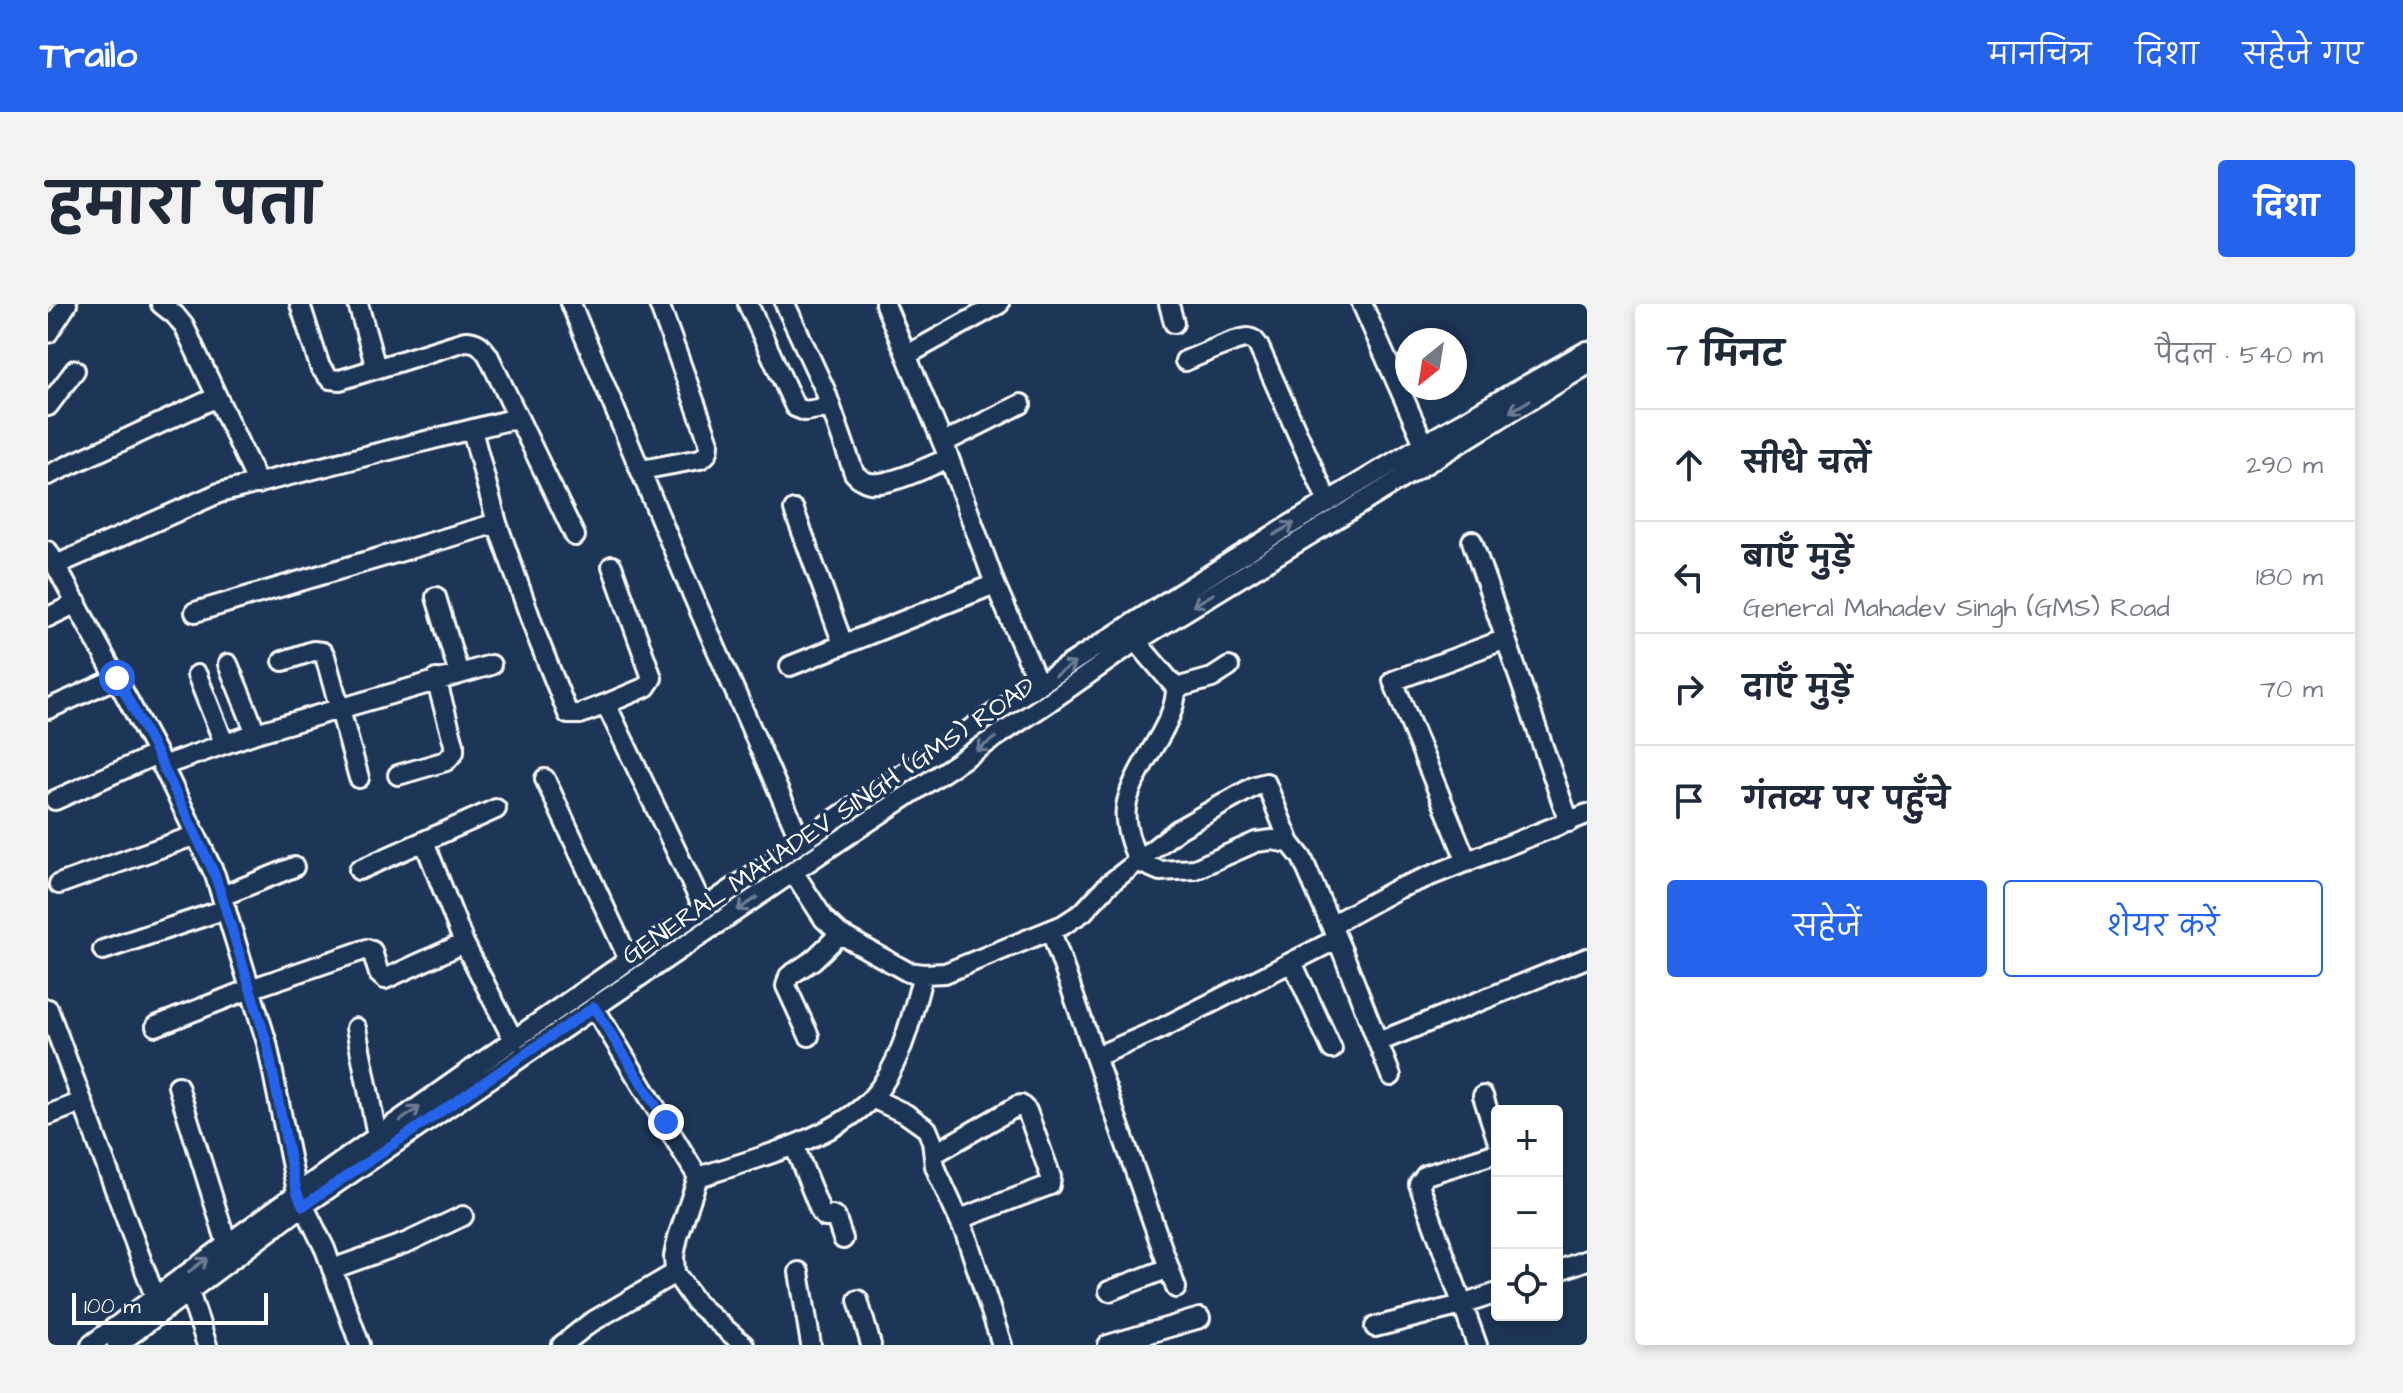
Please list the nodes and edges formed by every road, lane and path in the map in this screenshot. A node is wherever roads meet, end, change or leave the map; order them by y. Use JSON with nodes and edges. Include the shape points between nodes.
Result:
{"nodes":[{"id":1,"x":67,"y":304,"type":"edge"},
{"id":2,"x":161,"y":304,"type":"edge"},
{"id":3,"x":300,"y":304,"type":"edge"},
{"id":4,"x":358,"y":304,"type":"edge"},
{"id":5,"x":571,"y":304,"type":"edge"},
{"id":6,"x":659,"y":304,"type":"edge"},
{"id":7,"x":748,"y":304,"type":"edge"},
{"id":8,"x":785,"y":304,"type":"edge"},
{"id":9,"x":885,"y":304,"type":"edge"},
{"id":10,"x":999,"y":304,"type":"edge"},
{"id":11,"x":1169,"y":304,"type":"edge"},
{"id":12,"x":1362,"y":304,"type":"edge"},
{"id":13,"x":1174,"y":323,"type":"dead end"},
{"id":14,"x":48,"y":333,"type":"edge"},
{"id":15,"x":907,"y":355,"type":"junction"},
{"id":16,"x":1586,"y":358,"type":"edge"},
{"id":17,"x":1185,"y":361,"type":"dead end"},
{"id":18,"x":376,"y":368,"type":"junction"},
{"id":19,"x":75,"y":370,"type":"dead end"},
{"id":20,"x":217,"y":397,"type":"junction"},
{"id":21,"x":1021,"y":404,"type":"dead end"},
{"id":22,"x":48,"y":406,"type":"edge"},
{"id":23,"x":831,"y":407,"type":"junction"},
{"id":24,"x":517,"y":418,"type":"junction"},
{"id":25,"x":472,"y":430,"type":"junction"},
{"id":26,"x":1424,"y":444,"type":"junction"},
{"id":27,"x":946,"y":450,"type":"junction"},
{"id":28,"x":641,"y":470,"type":"junction"},
{"id":29,"x":50,"y":471,"type":"edge"},
{"id":30,"x":258,"y":484,"type":"junction"},
{"id":31,"x":1328,"y":502,"type":"junction"},
{"id":32,"x":794,"y":510,"type":"dead end"},
{"id":33,"x":497,"y":523,"type":"junction"},
{"id":34,"x":575,"y":536,"type":"dead end"},
{"id":35,"x":1472,"y":541,"type":"dead end"},
{"id":36,"x":52,"y":558,"type":"edge"},
{"id":37,"x":612,"y":566,"type":"dead end"},
{"id":38,"x":995,"y":584,"type":"junction"},
{"id":39,"x":436,"y":597,"type":"dead end"},
{"id":40,"x":77,"y":603,"type":"junction"},
{"id":41,"x":195,"y":612,"type":"dead end"},
{"id":42,"x":48,"y":617,"type":"edge"},
{"id":43,"x":1506,"y":639,"type":"junction"},
{"id":44,"x":1136,"y":641,"type":"junction"},
{"id":45,"x":843,"y":644,"type":"junction"},
{"id":46,"x":283,"y":661,"type":"dead end"},
{"id":47,"x":228,"y":664,"type":"dead end"},
{"id":48,"x":491,"y":665,"type":"dead end"},
{"id":49,"x":790,"y":666,"type":"dead end"},
{"id":50,"x":1229,"y":667,"type":"dead end"},
{"id":51,"x":459,"y":674,"type":"junction"},
{"id":52,"x":197,"y":675,"type":"dead end"},
{"id":53,"x":117,"y":678,"type":"junction"},
{"id":54,"x":436,"y":679,"type":"junction"},
{"id":55,"x":1039,"y":685,"type":"junction"},
{"id":56,"x":1176,"y":688,"type":"junction"},
{"id":57,"x":606,"y":704,"type":"junction"},
{"id":58,"x":340,"y":707,"type":"junction"},
{"id":59,"x":48,"y":709,"type":"edge"},
{"id":60,"x":256,"y":733,"type":"junction"},
{"id":61,"x":224,"y":743,"type":"junction"},
{"id":62,"x":160,"y":760,"type":"junction"},
{"id":63,"x":398,"y":775,"type":"dead end"},
{"id":64,"x":359,"y":778,"type":"dead end"},
{"id":65,"x":545,"y":779,"type":"dead end"},
{"id":66,"x":55,"y":800,"type":"dead end"},
{"id":67,"x":496,"y":809,"type":"dead end"},
{"id":68,"x":1587,"y":814,"type":"edge"},
{"id":69,"x":1569,"y":822,"type":"junction"},
{"id":70,"x":196,"y":835,"type":"junction"},
{"id":71,"x":424,"y":841,"type":"junction"},
{"id":72,"x":801,"y":842,"type":"junction"},
{"id":73,"x":1290,"y":843,"type":"junction"},
{"id":74,"x":1139,"y":862,"type":"junction"},
{"id":75,"x":1467,"y":862,"type":"junction"},
{"id":76,"x":294,"y":867,"type":"dead end"},
{"id":77,"x":359,"y":870,"type":"dead end"},
{"id":78,"x":794,"y":873,"type":"junction"},
{"id":79,"x":59,"y":884,"type":"dead end"},
{"id":80,"x":224,"y":902,"type":"junction"},
{"id":81,"x":704,"y":909,"type":"junction"},
{"id":82,"x":1051,"y":931,"type":"junction"},
{"id":83,"x":1334,"y":932,"type":"junction"},
{"id":84,"x":840,"y":934,"type":"junction"},
{"id":85,"x":464,"y":943,"type":"junction"},
{"id":86,"x":103,"y":950,"type":"dead end"},
{"id":87,"x":1587,"y":958,"type":"edge"},
{"id":88,"x":629,"y":960,"type":"junction"},
{"id":89,"x":1292,"y":962,"type":"junction"},
{"id":90,"x":923,"y":974,"type":"junction"},
{"id":91,"x":250,"y":989,"type":"junction"},
{"id":92,"x":594,"y":1007,"type":"junction"},
{"id":93,"x":48,"y":1009,"type":"edge"},
{"id":94,"x":156,"y":1026,"type":"dead end"},
{"id":95,"x":356,"y":1028,"type":"dead end"},
{"id":96,"x":809,"y":1036,"type":"dead end"},
{"id":97,"x":514,"y":1041,"type":"junction"},
{"id":98,"x":1378,"y":1042,"type":"junction"},
{"id":99,"x":1332,"y":1049,"type":"dead end"},
{"id":100,"x":1095,"y":1057,"type":"junction"},
{"id":101,"x":1391,"y":1076,"type":"dead end"},
{"id":102,"x":178,"y":1086,"type":"dead end"},
{"id":103,"x":1483,"y":1096,"type":"dead end"},
{"id":104,"x":872,"y":1098,"type":"junction"},
{"id":105,"x":82,"y":1102,"type":"junction"},
{"id":106,"x":48,"y":1115,"type":"edge"},
{"id":107,"x":1491,"y":1121,"type":"edge"},
{"id":108,"x":377,"y":1136,"type":"junction"},
{"id":109,"x":794,"y":1145,"type":"junction"},
{"id":110,"x":934,"y":1154,"type":"junction"},
{"id":111,"x":1491,"y":1155,"type":"edge"},
{"id":112,"x":698,"y":1177,"type":"junction"},
{"id":113,"x":300,"y":1199,"type":"junction"},
{"id":114,"x":463,"y":1216,"type":"dead end"},
{"id":115,"x":960,"y":1219,"type":"junction"},
{"id":116,"x":843,"y":1239,"type":"dead end"},
{"id":117,"x":227,"y":1244,"type":"junction"},
{"id":118,"x":1587,"y":1260,"type":"edge"},
{"id":119,"x":1169,"y":1268,"type":"junction"},
{"id":120,"x":332,"y":1269,"type":"junction"},
{"id":121,"x":1563,"y":1269,"type":"edge"},
{"id":122,"x":799,"y":1272,"type":"dead end"},
{"id":123,"x":675,"y":1273,"type":"junction"},
{"id":124,"x":1176,"y":1288,"type":"dead end"},
{"id":125,"x":1109,"y":1291,"type":"dead end"},
{"id":126,"x":189,"y":1292,"type":"junction"},
{"id":127,"x":1491,"y":1295,"type":"edge"},
{"id":128,"x":155,"y":1297,"type":"junction"},
{"id":129,"x":858,"y":1300,"type":"dead end"},
{"id":130,"x":1462,"y":1305,"type":"junction"},
{"id":131,"x":1200,"y":1318,"type":"dead end"},
{"id":132,"x":1375,"y":1327,"type":"dead end"},
{"id":133,"x":91,"y":1345,"type":"edge"},
{"id":134,"x":117,"y":1345,"type":"edge"},
{"id":135,"x":207,"y":1345,"type":"edge"},
{"id":136,"x":360,"y":1345,"type":"edge"},
{"id":137,"x":562,"y":1345,"type":"edge"},
{"id":138,"x":744,"y":1345,"type":"edge"},
{"id":139,"x":811,"y":1345,"type":"edge"},
{"id":140,"x":871,"y":1345,"type":"edge"},
{"id":141,"x":1002,"y":1345,"type":"edge"},
{"id":142,"x":1108,"y":1345,"type":"edge"},
{"id":143,"x":1477,"y":1345,"type":"edge"}],
"edges":[{"from":1,"to":14,"type":"street"},
{"from":2,"to":20,"type":"street","via":[[184,326]]},
{"from":3,"to":18,"type":"street","via":[[325,375],[340,380]]},
{"from":4,"to":18,"type":"street"},
{"from":5,"to":28,"type":"street"},
{"from":6,"to":28,"type":"street","via":[[709,451],[700,459]]},
{"from":7,"to":23,"type":"street","via":[[795,407]]},
{"from":8,"to":23,"type":"street"},
{"from":9,"to":15,"type":"street"},
{"from":10,"to":15,"type":"street"},
{"from":11,"to":13,"type":"street"},
{"from":12,"to":26,"type":"street"},
{"from":15,"to":27,"type":"street"},
{"from":16,"to":26,"type":"street"},
{"from":16,"to":44,"type":"street","name":"GENERAL MAHADEV SINGH (GMS) ROAD","one_way":true},
{"from":17,"to":31,"type":"street","via":[[1236,341],[1253,340]]},
{"from":18,"to":24,"type":"street","via":[[474,341],[488,355]]},
{"from":19,"to":22,"type":"street"},
{"from":20,"to":29,"type":"street"},
{"from":20,"to":30,"type":"street"},
{"from":21,"to":27,"type":"street"},
{"from":23,"to":27,"type":"street","via":[[854,473],[862,481],[884,483]]},
{"from":24,"to":25,"type":"street"},
{"from":24,"to":34,"type":"street"},
{"from":25,"to":30,"type":"street"},
{"from":25,"to":33,"type":"street"},
{"from":26,"to":31,"type":"street"},
{"from":27,"to":38,"type":"street"},
{"from":28,"to":72,"type":"street"},
{"from":30,"to":36,"type":"street","via":[[219,493]]},
{"from":55,"to":31,"type":"street","one_way":true},
{"from":32,"to":45,"type":"street"},
{"from":33,"to":41,"type":"street"},
{"from":33,"to":57,"type":"street","via":[[564,709],[574,716]]},
{"from":35,"to":43,"type":"street"},
{"from":36,"to":40,"type":"street"},
{"from":37,"to":57,"type":"street","via":[[652,678],[646,687]]},
{"from":38,"to":45,"type":"street"},
{"from":38,"to":55,"type":"street"},
{"from":39,"to":51,"type":"street"},
{"from":40,"to":42,"type":"street"},
{"from":40,"to":53,"type":"street"},
{"from":43,"to":69,"type":"street"},
{"from":43,"to":75,"type":"street","via":[[1393,681]]},
{"from":44,"to":56,"type":"street"},
{"from":44,"to":78,"type":"street","name":"GENERAL MAHADEV SINGH (GMS) ROAD","one_way":true},
{"from":45,"to":49,"type":"street"},
{"from":46,"to":58,"type":"street","via":[[322,652]]},
{"from":47,"to":60,"type":"street"},
{"from":48,"to":51,"type":"street"},
{"from":50,"to":56,"type":"street"},
{"from":51,"to":54,"type":"street"},
{"from":52,"to":61,"type":"street"},
{"from":53,"to":59,"type":"street"},
{"from":53,"to":62,"type":"street"},
{"from":54,"to":58,"type":"street"},
{"from":54,"to":63,"type":"street","via":[[454,752],[446,761]]},
{"from":55,"to":72,"type":"street"},
{"from":56,"to":74,"type":"street","via":[[1168,720],[1126,803],[1128,834]]},
{"from":57,"to":81,"type":"street"},
{"from":58,"to":60,"type":"street"},
{"from":58,"to":64,"type":"street"},
{"from":60,"to":61,"type":"street"},
{"from":61,"to":62,"type":"street"},
{"from":62,"to":66,"type":"street"},
{"from":62,"to":70,"type":"street"},
{"from":65,"to":88,"type":"street"},
{"from":67,"to":71,"type":"street"},
{"from":68,"to":69,"type":"street"},
{"from":69,"to":75,"type":"street"},
{"from":70,"to":79,"type":"street"},
{"from":70,"to":80,"type":"street"},
{"from":71,"to":77,"type":"street"},
{"from":71,"to":85,"type":"street"},
{"from":72,"to":81,"type":"street"},
{"from":73,"to":74,"type":"street","via":[[1256,842],[1195,869],[1160,871]]},
{"from":73,"to":74,"type":"street","via":[[1266,783],[1179,829]]},
{"from":73,"to":83,"type":"street","via":[[1302,858]]},
{"from":74,"to":82,"type":"street","via":[[1083,912]]},
{"from":75,"to":83,"type":"street","via":[[1397,889]]},
{"from":76,"to":80,"type":"street"},
{"from":78,"to":84,"type":"street"},
{"from":78,"to":92,"type":"street","name":"GENERAL MAHADEV SINGH (GMS) ROAD","one_way":true},
{"from":80,"to":86,"type":"street"},
{"from":80,"to":91,"type":"street"},
{"from":81,"to":88,"type":"street"},
{"from":82,"to":90,"type":"street","via":[[963,967]]},
{"from":82,"to":100,"type":"street"},
{"from":83,"to":89,"type":"street"},
{"from":83,"to":98,"type":"street"},
{"from":84,"to":90,"type":"street","via":[[908,972]]},
{"from":84,"to":96,"type":"street","via":[[787,980]]},
{"from":85,"to":91,"type":"street","via":[[385,979],[367,949]]},
{"from":85,"to":97,"type":"street"},
{"from":87,"to":98,"type":"street"},
{"from":88,"to":97,"type":"street"},
{"from":89,"to":99,"type":"street"},
{"from":89,"to":100,"type":"street"},
{"from":90,"to":104,"type":"street","via":[[902,1043]]},
{"from":91,"to":94,"type":"street"},
{"from":91,"to":113,"type":"street","via":[[267,1043]]},
{"from":92,"to":112,"type":"street"},
{"from":92,"to":113,"type":"street","name":"GENERAL MAHADEV SINGH (GMS) ROAD"},
{"from":93,"to":105,"type":"street"},
{"from":95,"to":108,"type":"street"},
{"from":108,"to":97,"type":"street","one_way":true},
{"from":98,"to":101,"type":"street"},
{"from":100,"to":119,"type":"street"},
{"from":102,"to":117,"type":"street"},
{"from":103,"to":107,"type":"street"},
{"from":104,"to":109,"type":"street","via":[[845,1120]]},
{"from":104,"to":110,"type":"street","via":[[927,1129]]},
{"from":105,"to":106,"type":"street"},
{"from":105,"to":128,"type":"street"},
{"from":108,"to":113,"type":"street"},
{"from":109,"to":112,"type":"street"},
{"from":109,"to":116,"type":"street","via":[[821,1213],[836,1218]]},
{"from":110,"to":115,"type":"street"},
{"from":110,"to":115,"type":"street","via":[[1017,1106],[1027,1111],[1050,1185]]},
{"from":111,"to":130,"type":"street","via":[[1426,1175],[1419,1184]]},
{"from":112,"to":123,"type":"street","via":[[678,1237]]},
{"from":113,"to":117,"type":"street"},
{"from":113,"to":120,"type":"street"},
{"from":113,"to":126,"type":"street","name":"GENERAL MAHADEV SINGH (GMS) ROAD"},
{"from":114,"to":120,"type":"street"},
{"from":115,"to":141,"type":"street"},
{"from":128,"to":117,"type":"street","one_way":true},
{"from":118,"to":121,"type":"street"},
{"from":119,"to":124,"type":"street"},
{"from":119,"to":125,"type":"street"},
{"from":120,"to":136,"type":"street"},
{"from":122,"to":139,"type":"street"},
{"from":123,"to":137,"type":"street"},
{"from":123,"to":138,"type":"street","via":[[696,1303]]},
{"from":126,"to":134,"type":"street","name":"GENERAL MAHADEV SINGH (GMS) ROAD"},
{"from":126,"to":135,"type":"street"},
{"from":127,"to":130,"type":"street"},
{"from":128,"to":133,"type":"street"},
{"from":129,"to":140,"type":"street"},
{"from":130,"to":132,"type":"street"},
{"from":130,"to":143,"type":"street"},
{"from":131,"to":142,"type":"street"}]}
